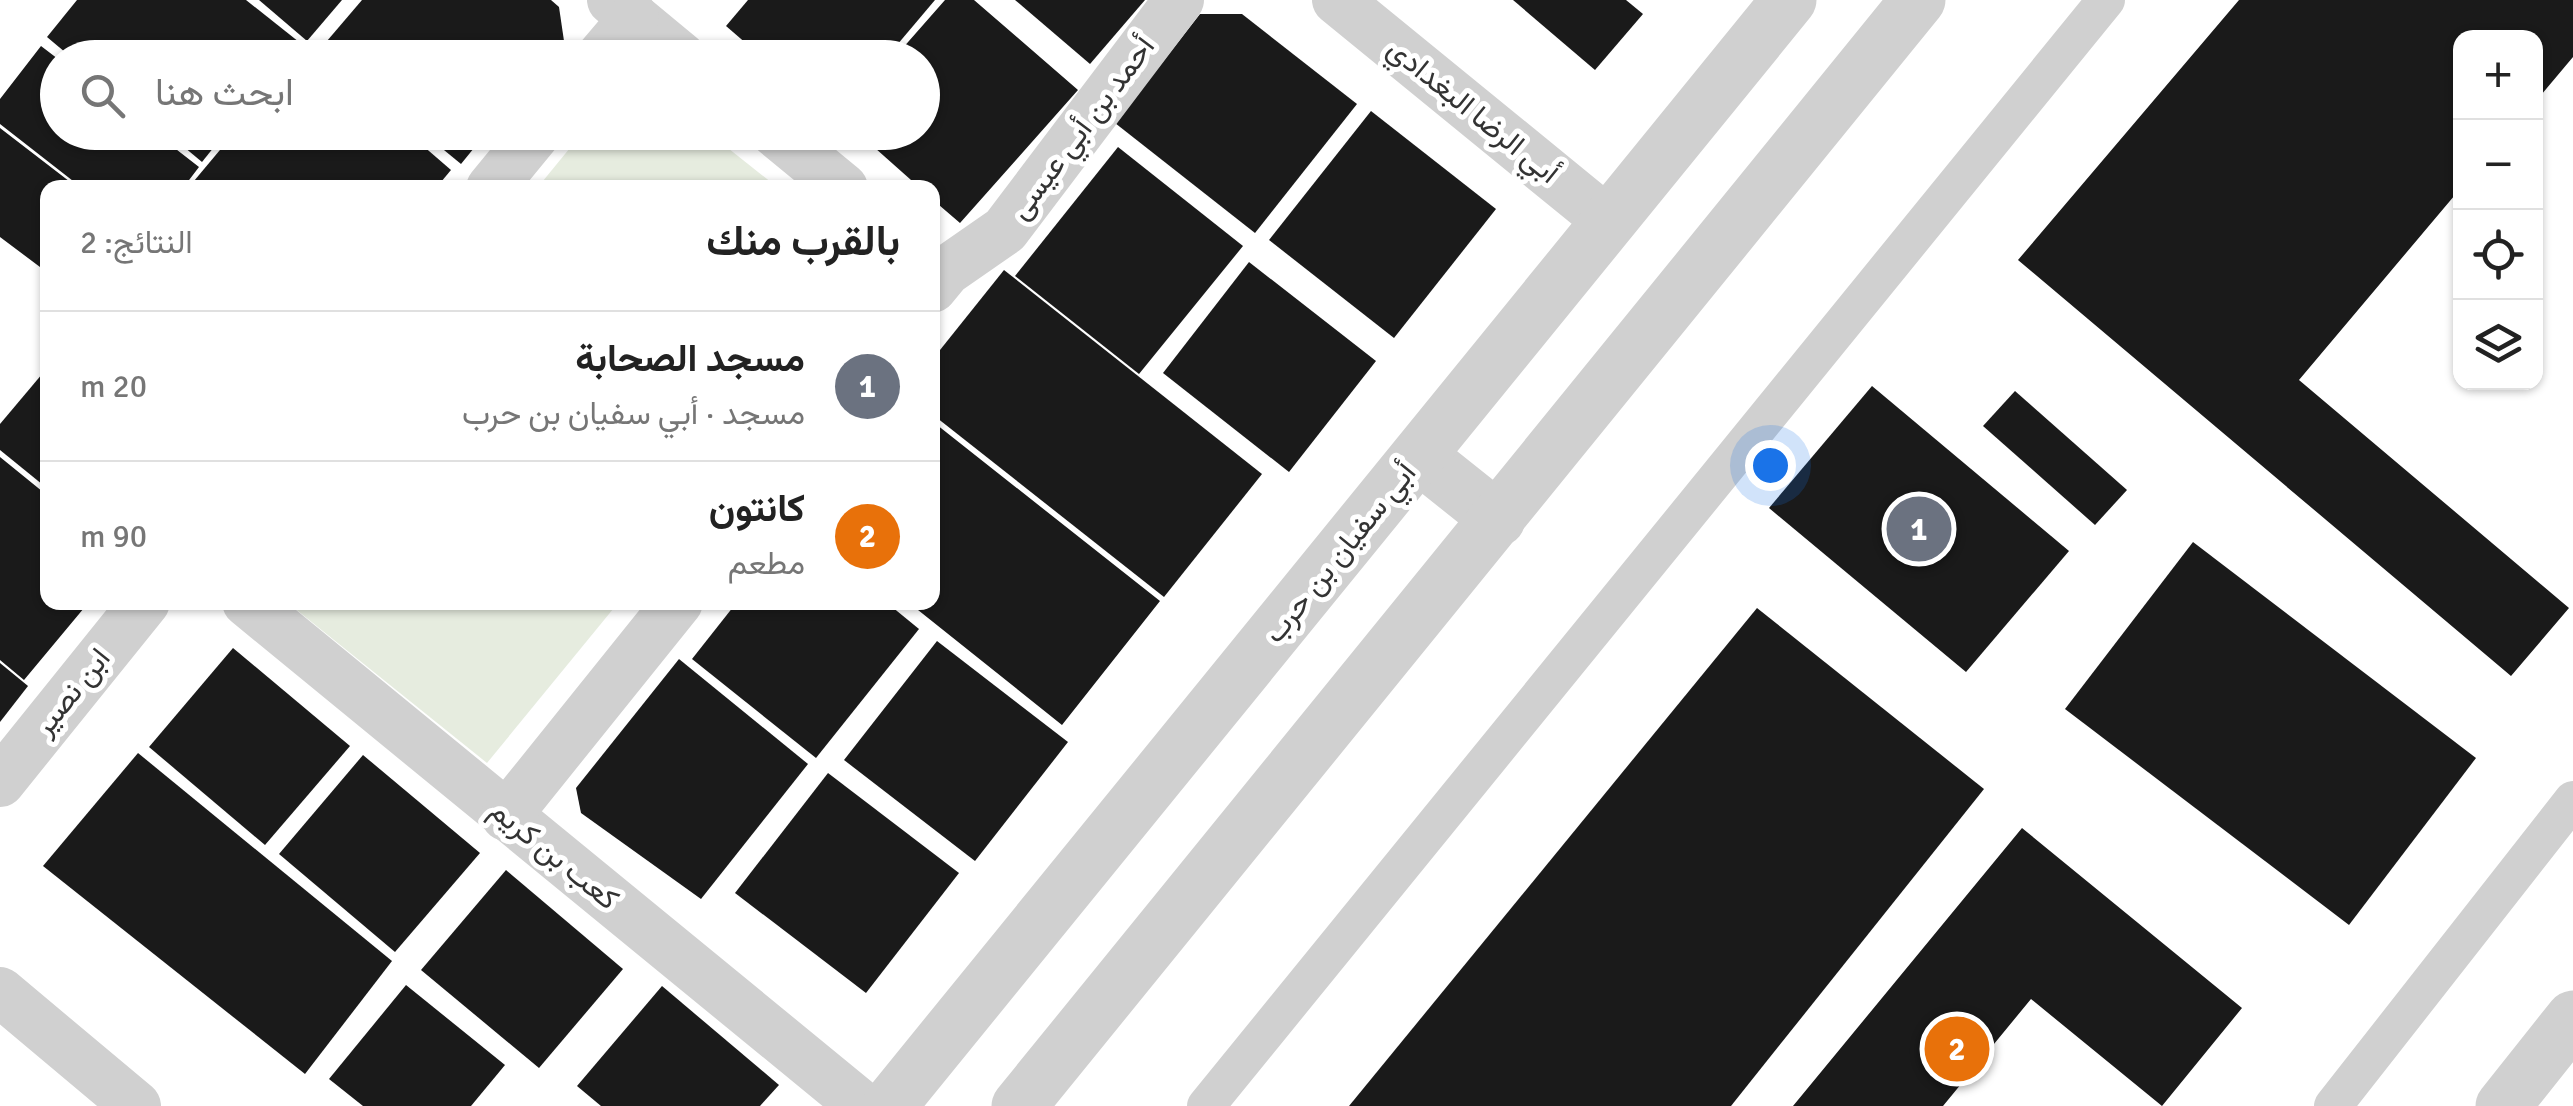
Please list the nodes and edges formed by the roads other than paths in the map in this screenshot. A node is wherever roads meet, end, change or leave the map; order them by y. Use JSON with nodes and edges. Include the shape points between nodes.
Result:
{"nodes":[{"id":1,"x":1179,"y":0,"type":"edge"},
{"id":2,"x":1336,"y":0,"type":"edge"},
{"id":3,"x":1789,"y":0,"type":"edge"},
{"id":4,"x":1918,"y":0,"type":"edge"},
{"id":5,"x":2106,"y":0,"type":"edge"},
{"id":6,"x":623,"y":9,"type":"edge"},
{"id":7,"x":608,"y":40,"type":"edge"},
{"id":8,"x":660,"y":40,"type":"edge"},
{"id":9,"x":523,"y":150,"type":"edge"},
{"id":10,"x":797,"y":150,"type":"edge"},
{"id":11,"x":498,"y":180,"type":"edge"},
{"id":12,"x":833,"y":180,"type":"edge"},
{"id":13,"x":1609,"y":222,"type":"junction"},
{"id":14,"x":940,"y":271,"type":"edge"},
{"id":15,"x":1419,"y":456,"type":"junction"},
{"id":16,"x":1498,"y":519,"type":"junction"},
{"id":17,"x":138,"y":610,"type":"edge"},
{"id":18,"x":257,"y":610,"type":"edge"},
{"id":19,"x":672,"y":610,"type":"edge"},
{"id":20,"x":0,"y":782,"type":"edge"},
{"id":21,"x":2573,"y":800,"type":"edge"},
{"id":22,"x":506,"y":816,"type":"junction"},
{"id":23,"x":0,"y":992,"type":"edge"},
{"id":24,"x":2573,"y":1018,"type":"edge"},
{"id":25,"x":136,"y":1106,"type":"edge"},
{"id":26,"x":862,"y":1106,"type":"edge"},
{"id":27,"x":889,"y":1106,"type":"edge"},
{"id":28,"x":1019,"y":1106,"type":"edge"},
{"id":29,"x":1206,"y":1106,"type":"edge"},
{"id":30,"x":2332,"y":1106,"type":"edge"},
{"id":31,"x":2503,"y":1106,"type":"edge"}],
"edges":[{"from":1,"to":14,"type":"street","name":"أحمد بن أبي عيسى","via":[[1004,230]]},
{"from":2,"to":13,"type":"street","name":"أبي الرضا البغدادي"},
{"from":3,"to":13,"type":"street","name":"أبي سفيان بن حرب"},
{"from":4,"to":16,"type":"street"},
{"from":5,"to":29,"type":"street"},
{"from":6,"to":7,"type":"street"},
{"from":6,"to":8,"type":"street"},
{"from":9,"to":11,"type":"street"},
{"from":10,"to":12,"type":"street"},
{"from":13,"to":15,"type":"street","name":"أبي سفيان بن حرب"},
{"from":15,"to":16,"type":"street"},
{"from":15,"to":27,"type":"street","name":"أبي سفيان بن حرب"},
{"from":16,"to":28,"type":"street"},
{"from":17,"to":20,"type":"street","name":"ابن نصير"},
{"from":18,"to":22,"type":"street","name":"كعب بن كريم"},
{"from":19,"to":22,"type":"street"},
{"from":21,"to":30,"type":"street"},
{"from":22,"to":26,"type":"street","name":"كعب بن كريم"},
{"from":23,"to":25,"type":"street"},
{"from":24,"to":31,"type":"street"}]}
